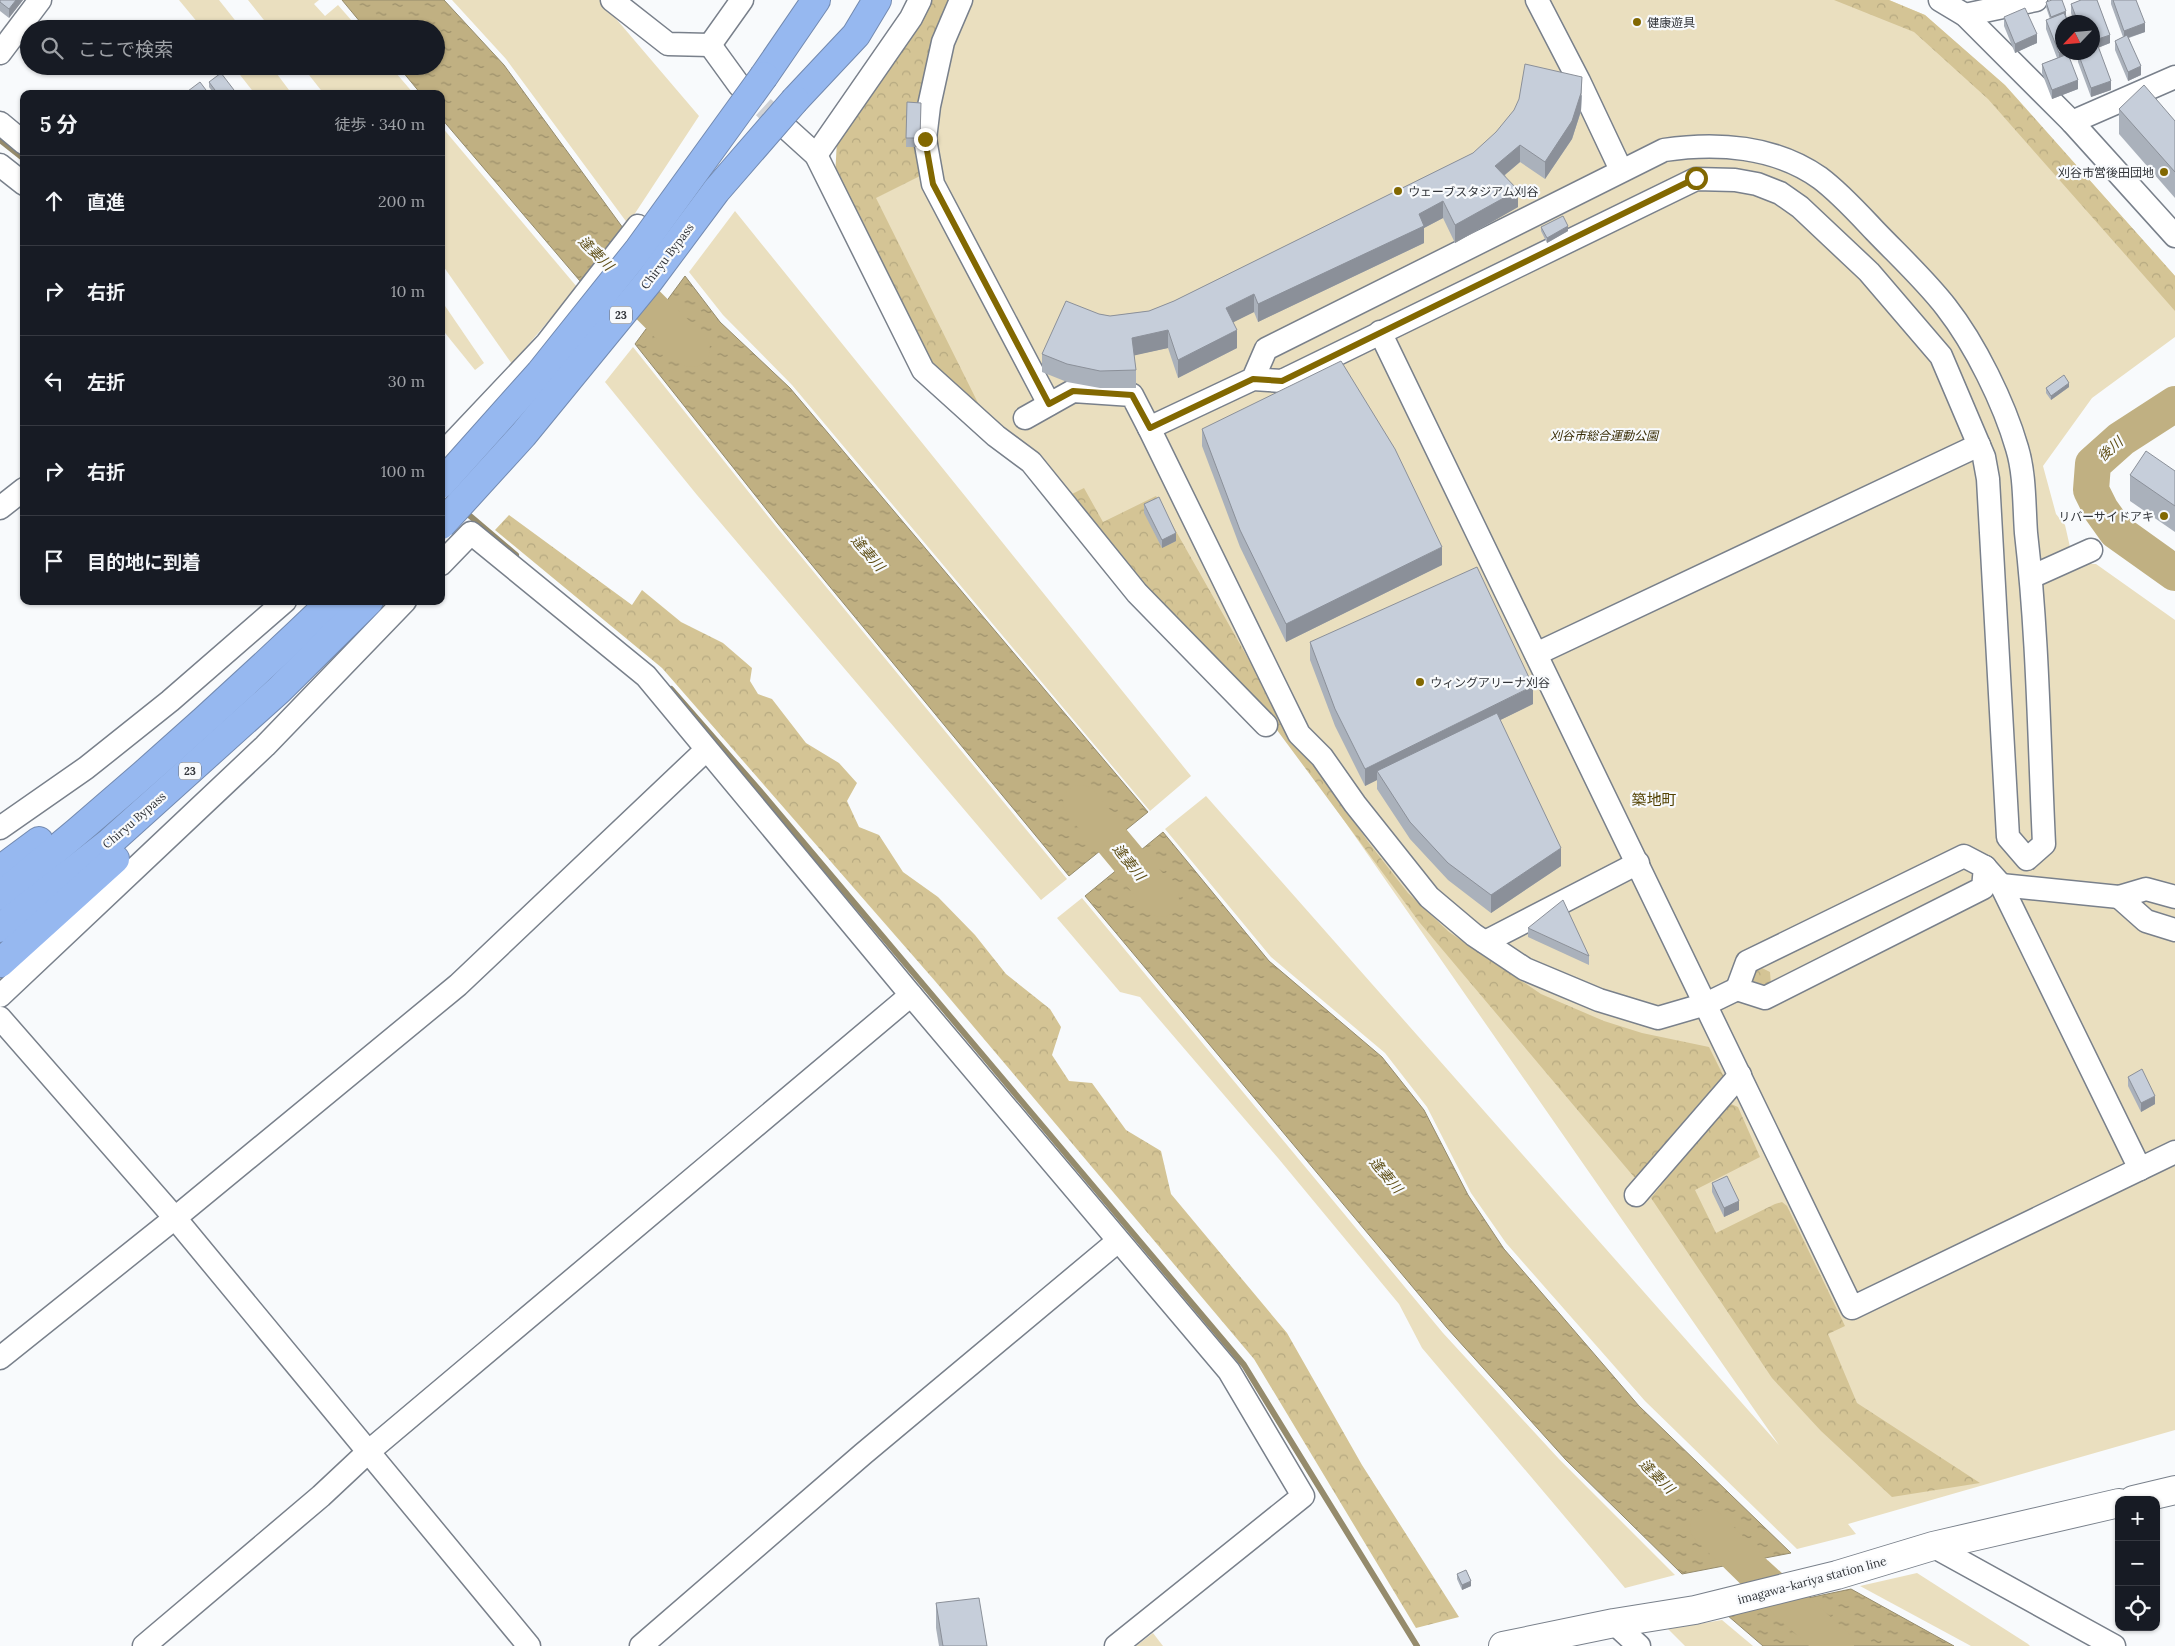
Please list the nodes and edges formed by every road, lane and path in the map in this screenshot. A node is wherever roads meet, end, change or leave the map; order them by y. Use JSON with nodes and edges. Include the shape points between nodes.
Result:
{"nodes":[{"id":1,"x":40,"y":0,"type":"edge"},
{"id":2,"x":612,"y":0,"type":"edge"},
{"id":3,"x":742,"y":0,"type":"edge"},
{"id":4,"x":816,"y":0,"type":"edge"},
{"id":5,"x":859,"y":0,"type":"edge"},
{"id":6,"x":877,"y":0,"type":"edge"},
{"id":7,"x":920,"y":0,"type":"edge"},
{"id":8,"x":961,"y":0,"type":"edge"},
{"id":9,"x":1537,"y":0,"type":"edge"},
{"id":10,"x":1940,"y":0,"type":"edge"},
{"id":11,"x":2036,"y":0,"type":"edge"},
{"id":12,"x":1965,"y":15,"type":"junction"},
{"id":13,"x":25,"y":20,"type":"edge"},
{"id":14,"x":20,"y":26,"type":"edge"},
{"id":15,"x":710,"y":45,"type":"junction"},
{"id":16,"x":0,"y":53,"type":"edge"},
{"id":17,"x":2175,"y":77,"type":"edge"},
{"id":18,"x":752,"y":80,"type":"junction"},
{"id":19,"x":795,"y":100,"type":"junction"},
{"id":20,"x":2072,"y":122,"type":"junction"},
{"id":21,"x":0,"y":123,"type":"edge"},
{"id":22,"x":784,"y":126,"type":"tunnel mouth"},
{"id":23,"x":20,"y":140,"type":"edge"},
{"id":24,"x":816,"y":155,"type":"junction"},
{"id":25,"x":0,"y":165,"type":"edge"},
{"id":26,"x":1621,"y":170,"type":"junction"},
{"id":27,"x":20,"y":181,"type":"edge"},
{"id":28,"x":638,"y":226,"type":"dead end"},
{"id":29,"x":2175,"y":236,"type":"edge"},
{"id":30,"x":1380,"y":332,"type":"junction"},
{"id":31,"x":1253,"y":379,"type":"junction"},
{"id":32,"x":1049,"y":404,"type":"junction"},
{"id":33,"x":1025,"y":418,"type":"dead end"},
{"id":34,"x":1150,"y":428,"type":"junction"},
{"id":35,"x":1979,"y":445,"type":"junction"},
{"id":36,"x":445,"y":451,"type":"edge"},
{"id":37,"x":445,"y":480,"type":"edge"},
{"id":38,"x":20,"y":492,"type":"edge"},
{"id":39,"x":0,"y":508,"type":"edge"},
{"id":40,"x":445,"y":521,"type":"edge"},
{"id":41,"x":2091,"y":550,"type":"dead end"},
{"id":42,"x":445,"y":560,"type":"edge"},
{"id":43,"x":2031,"y":577,"type":"junction"},
{"id":44,"x":280,"y":605,"type":"edge"},
{"id":45,"x":319,"y":605,"type":"edge"},
{"id":46,"x":328,"y":605,"type":"edge"},
{"id":47,"x":365,"y":605,"type":"edge"},
{"id":48,"x":401,"y":605,"type":"edge"},
{"id":49,"x":1536,"y":654,"type":"junction"},
{"id":50,"x":1266,"y":725,"type":"dead end"},
{"id":51,"x":706,"y":750,"type":"junction"},
{"id":52,"x":182,"y":778,"type":"junction"},
{"id":53,"x":0,"y":828,"type":"edge"},
{"id":54,"x":2027,"y":859,"type":"junction"},
{"id":55,"x":1638,"y":864,"type":"junction"},
{"id":56,"x":1985,"y":867,"type":"junction"},
{"id":57,"x":0,"y":870,"type":"edge"},
{"id":58,"x":2001,"y":885,"type":"junction"},
{"id":59,"x":0,"y":896,"type":"edge"},
{"id":60,"x":2119,"y":897,"type":"junction"},
{"id":61,"x":2175,"y":897,"type":"edge"},
{"id":62,"x":0,"y":928,"type":"edge"},
{"id":63,"x":2175,"y":930,"type":"edge"},
{"id":64,"x":1485,"y":942,"type":"junction"},
{"id":65,"x":0,"y":963,"type":"edge"},
{"id":66,"x":1737,"y":989,"type":"junction"},
{"id":67,"x":911,"y":995,"type":"junction"},
{"id":68,"x":0,"y":996,"type":"edge"},
{"id":69,"x":1706,"y":1004,"type":"junction"},
{"id":70,"x":0,"y":1018,"type":"edge"},
{"id":71,"x":1740,"y":1075,"type":"junction"},
{"id":72,"x":2175,"y":1152,"type":"edge"},
{"id":73,"x":2140,"y":1169,"type":"junction"},
{"id":74,"x":1636,"y":1195,"type":"dead end"},
{"id":75,"x":175,"y":1218,"type":"junction"},
{"id":76,"x":1118,"y":1241,"type":"junction"},
{"id":77,"x":0,"y":1358,"type":"edge"},
{"id":78,"x":368,"y":1452,"type":"junction"},
{"id":79,"x":2175,"y":1490,"type":"edge"},
{"id":80,"x":2150,"y":1496,"type":"edge"},
{"id":81,"x":2115,"y":1504,"type":"edge"},
{"id":82,"x":1933,"y":1546,"type":"junction"},
{"id":83,"x":1614,"y":1623,"type":"junction"},
{"id":84,"x":144,"y":1646,"type":"edge"},
{"id":85,"x":529,"y":1646,"type":"edge"},
{"id":86,"x":641,"y":1646,"type":"edge"},
{"id":87,"x":1116,"y":1646,"type":"edge"},
{"id":88,"x":1503,"y":1646,"type":"edge"},
{"id":89,"x":1639,"y":1646,"type":"edge"},
{"id":90,"x":2114,"y":1646,"type":"edge"}],
"edges":[{"from":1,"to":13,"type":"street"},
{"from":2,"to":15,"type":"street","via":[[668,44]]},
{"from":3,"to":15,"type":"street"},
{"from":4,"to":18,"type":"highway","number":"23"},
{"from":5,"to":19,"type":"highway","name":"Chiryu Bypass","number":"23"},
{"from":6,"to":19,"type":"highway","number":"23","via":[[856,35]]},
{"from":7,"to":24,"type":"street","via":[[911,18]]},
{"from":8,"to":32,"type":"street","via":[[943,42],[930,106],[925,139],[933,184]]},
{"from":9,"to":26,"type":"street"},
{"from":10,"to":12,"type":"street"},
{"from":11,"to":12,"type":"street"},
{"from":12,"to":20,"type":"street"},
{"from":14,"to":16,"type":"street"},
{"from":15,"to":18,"type":"street"},
{"from":17,"to":20,"type":"street"},
{"from":18,"to":37,"type":"highway","number":"23","bridge":true,"via":[[639,249],[540,374]]},
{"from":19,"to":40,"type":"highway","name":"Chiryu Bypass","number":"23","bridge":true,"via":[[716,191],[648,281],[523,435]]},
{"from":20,"to":29,"type":"street"},
{"from":21,"to":23,"type":"street"},
{"from":22,"to":24,"type":"street"},
{"from":24,"to":50,"type":"street","via":[[923,370],[996,436],[1031,462],[1137,593]]},
{"from":25,"to":27,"type":"street"},
{"from":26,"to":31,"type":"street","via":[[1266,349]]},
{"from":26,"to":43,"type":"street","via":[[1664,150],[1728,146],[1777,156],[1820,178],[1855,210],[1946,307],[1980,362],[2018,450]]},
{"from":28,"to":36,"type":"street","via":[[547,344]]},
{"from":30,"to":31,"type":"street","via":[[1282,381]]},
{"from":30,"to":35,"type":"street","via":[[1696,178],[1757,184],[1780,193],[1800,207],[1869,272],[1913,321],[1940,356]]},
{"from":30,"to":49,"type":"street"},
{"from":31,"to":34,"type":"street"},
{"from":32,"to":33,"type":"street"},
{"from":32,"to":34,"type":"street","via":[[1073,391],[1132,395]]},
{"from":34,"to":64,"type":"street","via":[[1299,734],[1322,757],[1354,804],[1429,897]]},
{"from":35,"to":49,"type":"street"},
{"from":35,"to":54,"type":"street","via":[[1988,479],[2008,837]]},
{"from":38,"to":39,"type":"street"},
{"from":41,"to":43,"type":"street"},
{"from":42,"to":51,"type":"street","via":[[471,534],[646,676]]},
{"from":43,"to":54,"type":"street","via":[[2044,844]]},
{"from":44,"to":53,"type":"street","via":[[170,701],[86,768]]},
{"from":45,"to":57,"type":"highway","via":[[264,643],[123,771]]},
{"from":46,"to":59,"type":"highway","number":"23","via":[[152,769]]},
{"from":47,"to":52,"type":"highway","name":"Chiryu Bypass","number":"23","via":[[279,690]]},
{"from":48,"to":68,"type":"street","via":[[265,746]]},
{"from":49,"to":55,"type":"street"},
{"from":51,"to":67,"type":"street"},
{"from":51,"to":75,"type":"street","via":[[458,985]]},
{"from":52,"to":62,"type":"highway","name":"Chiryu Bypass","number":"23","via":[[110,842]]},
{"from":52,"to":65,"type":"highway","via":[[162,817]]},
{"from":54,"to":58,"type":"street"},
{"from":55,"to":64,"type":"street"},
{"from":55,"to":69,"type":"street"},
{"from":56,"to":58,"type":"street"},
{"from":56,"to":66,"type":"street","via":[[1964,856],[1761,955],[1747,962]]},
{"from":56,"to":66,"type":"street","via":[[1983,888],[1795,985],[1765,998]]},
{"from":58,"to":60,"type":"street"},
{"from":58,"to":73,"type":"street"},
{"from":60,"to":61,"type":"street","via":[[2146,889]]},
{"from":60,"to":63,"type":"street","via":[[2146,921]]},
{"from":64,"to":69,"type":"street","via":[[1525,969],[1599,1000],[1658,1018]]},
{"from":66,"to":69,"type":"street"},
{"from":67,"to":76,"type":"street"},
{"from":67,"to":78,"type":"street"},
{"from":69,"to":71,"type":"street"},
{"from":70,"to":75,"type":"street"},
{"from":71,"to":73,"type":"street","via":[[1852,1308]]},
{"from":71,"to":74,"type":"street"},
{"from":72,"to":73,"type":"street"},
{"from":75,"to":77,"type":"street"},
{"from":75,"to":78,"type":"street"},
{"from":76,"to":86,"type":"street","via":[[863,1454]]},
{"from":76,"to":87,"type":"street","via":[[1230,1371],[1303,1496]]},
{"from":78,"to":84,"type":"street"},
{"from":78,"to":85,"type":"street"},
{"from":79,"to":80,"type":"main road"},
{"from":81,"to":82,"type":"main road","name":"imagawa-kariya station line"},
{"from":82,"to":83,"type":"main road","name":"imagawa-kariya station line","via":[[1837,1575],[1695,1610]]},
{"from":82,"to":90,"type":"street"},
{"from":83,"to":88,"type":"main road","name":"imagawa-kariya station line"},
{"from":83,"to":89,"type":"street"}]}
